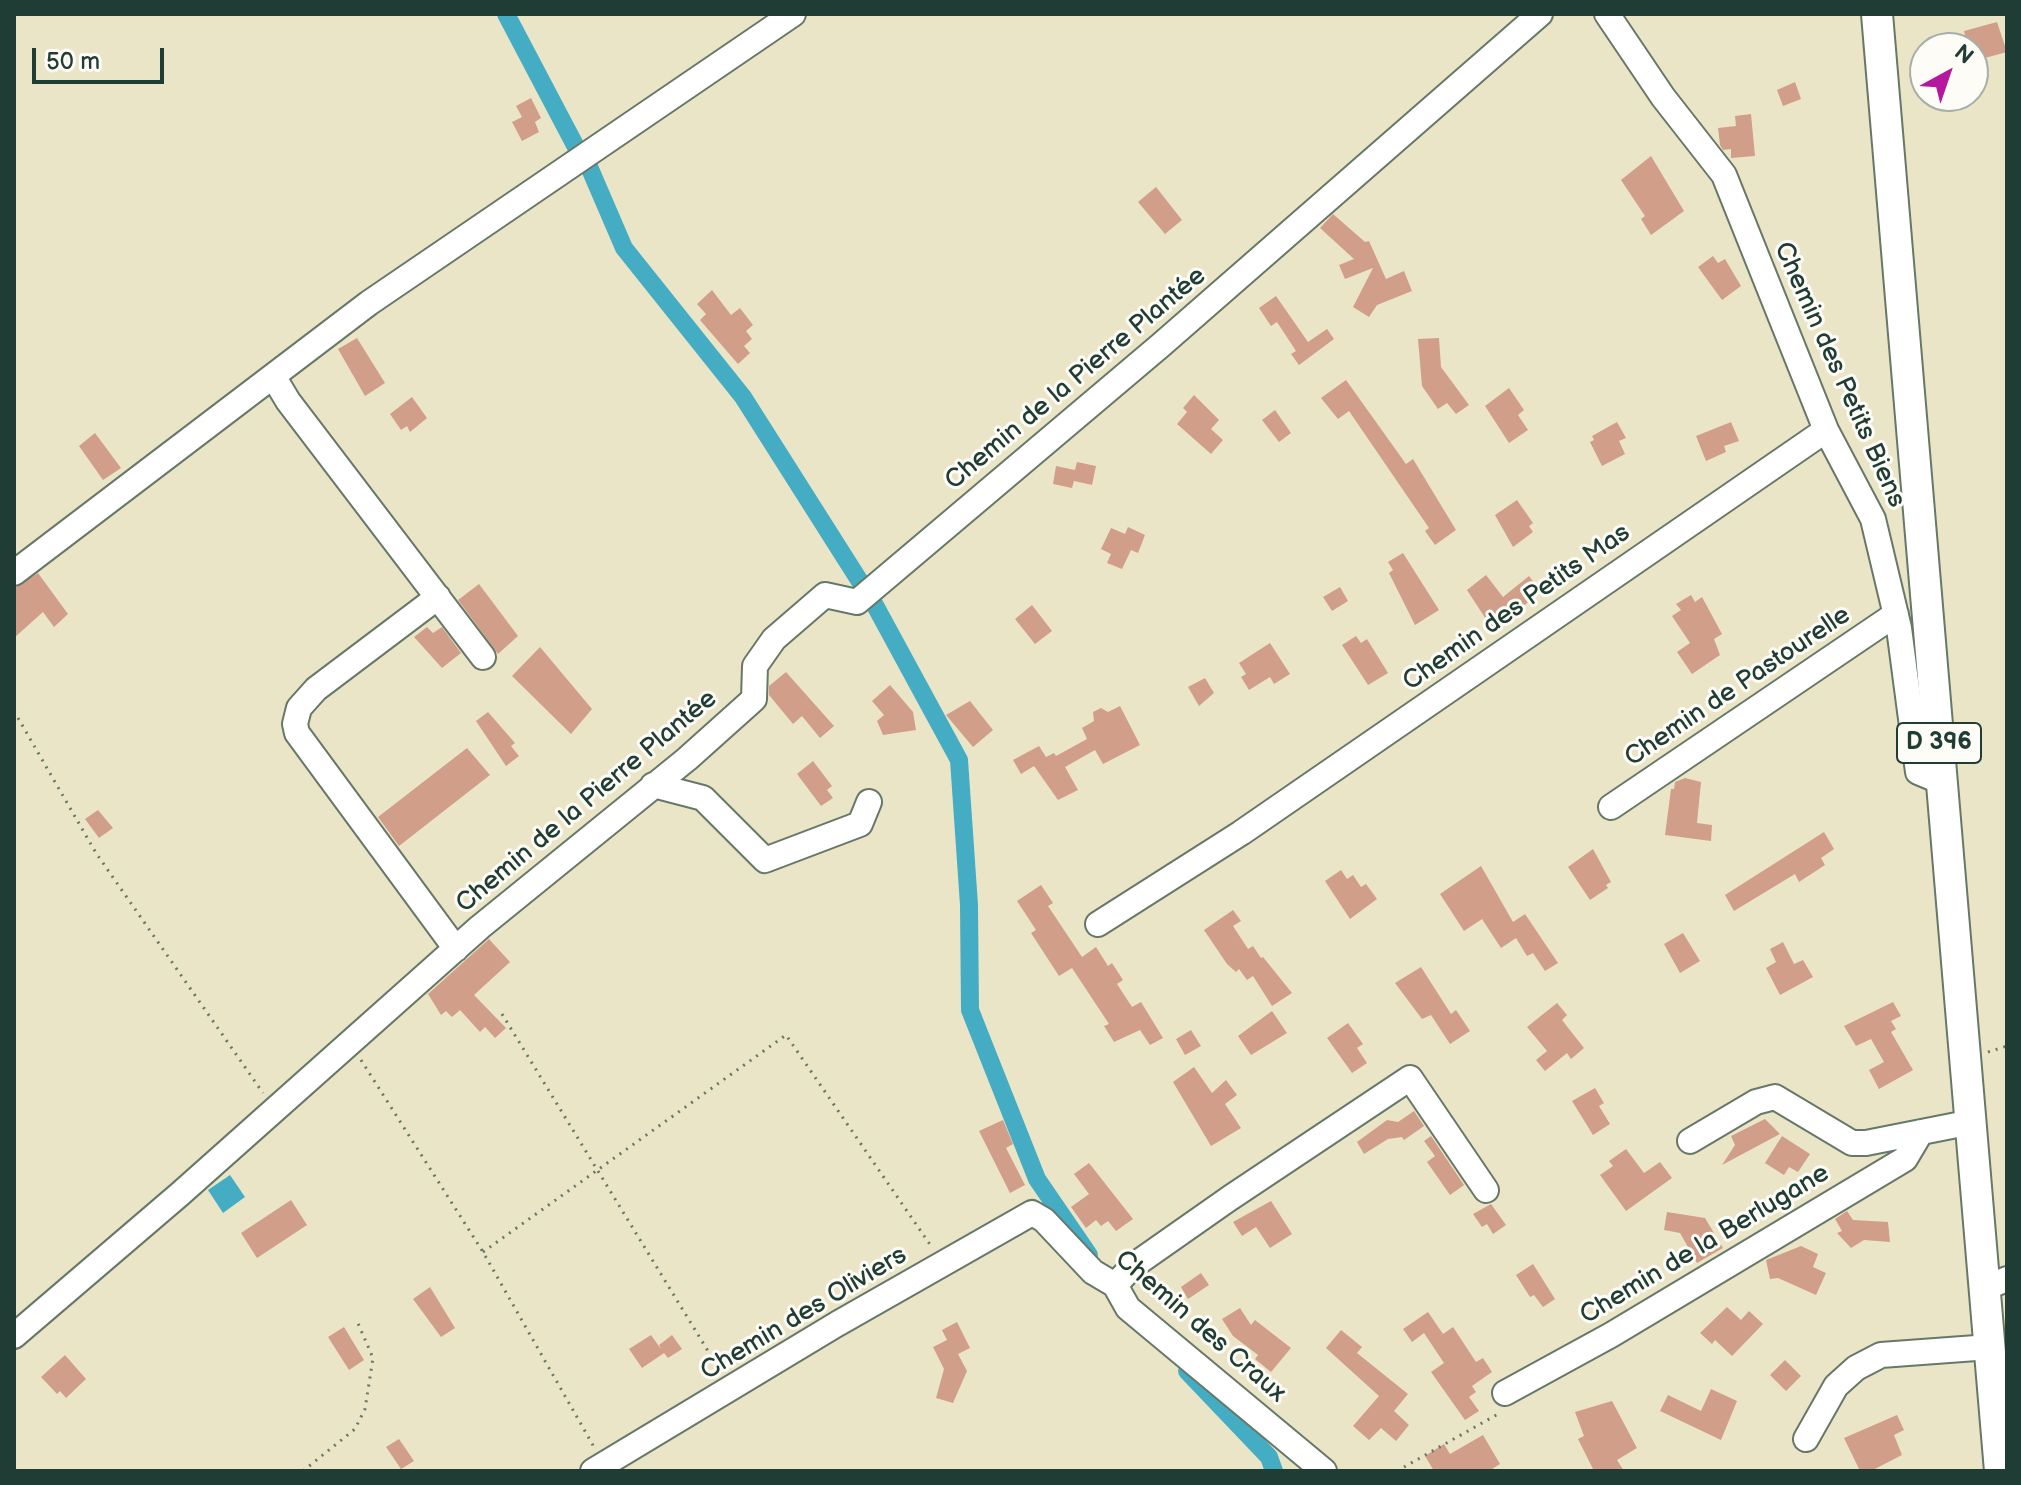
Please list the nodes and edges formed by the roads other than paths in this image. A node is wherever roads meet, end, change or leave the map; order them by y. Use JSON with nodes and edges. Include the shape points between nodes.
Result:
{"nodes":[{"id":1,"x":793,"y":14,"type":"edge"},
{"id":2,"x":1540,"y":14,"type":"edge"},
{"id":3,"x":1607,"y":14,"type":"edge"},
{"id":4,"x":1877,"y":14,"type":"edge"},
{"id":5,"x":273,"y":376,"type":"junction"},
{"id":6,"x":1826,"y":430,"type":"junction"},
{"id":7,"x":14,"y":573,"type":"edge"},
{"id":8,"x":438,"y":597,"type":"junction"},
{"id":9,"x":1896,"y":614,"type":"junction"},
{"id":10,"x":483,"y":657,"type":"dead end"},
{"id":11,"x":1942,"y":782,"type":"junction"},
{"id":12,"x":653,"y":785,"type":"junction"},
{"id":13,"x":869,"y":802,"type":"dead end"},
{"id":14,"x":1611,"y":807,"type":"dead end"},
{"id":15,"x":1098,"y":924,"type":"dead end"},
{"id":16,"x":456,"y":949,"type":"junction"},
{"id":17,"x":1972,"y":1122,"type":"junction"},
{"id":18,"x":1921,"y":1132,"type":"junction"},
{"id":19,"x":1690,"y":1141,"type":"dead end"},
{"id":20,"x":1486,"y":1190,"type":"dead end"},
{"id":21,"x":1044,"y":1220,"type":"joint"},
{"id":22,"x":1996,"y":1284,"type":"edge"},
{"id":23,"x":1115,"y":1285,"type":"junction"},
{"id":24,"x":14,"y":1336,"type":"edge"},
{"id":25,"x":1990,"y":1347,"type":"junction"},
{"id":26,"x":1504,"y":1402,"type":"road end"},
{"id":27,"x":1806,"y":1439,"type":"dead end"},
{"id":28,"x":599,"y":1468,"type":"edge"},
{"id":29,"x":1324,"y":1471,"type":"edge"},
{"id":30,"x":2000,"y":1471,"type":"edge"}],
"edges":[{"from":1,"to":5,"type":"street","via":[[369,303]]},
{"from":2,"to":12,"type":"street","name":"Chemin de la Pierre Plantée","via":[[857,602],[825,595],[774,639],[755,666],[754,699]]},
{"from":3,"to":6,"type":"street","name":"Chemin des Petits Biens","via":[[1724,175]]},
{"from":4,"to":11,"type":"main road","number":"D 396"},
{"from":5,"to":7,"type":"street"},
{"from":5,"to":8,"type":"street"},
{"from":6,"to":9,"type":"street","name":"Chemin des Petits Biens","via":[[1873,519]]},
{"from":6,"to":15,"type":"street","name":"Chemin des Petits Mas","via":[[1241,833]]},
{"from":8,"to":10,"type":"street"},
{"from":8,"to":16,"type":"street","via":[[316,689],[299,708],[295,724]]},
{"from":9,"to":11,"type":"street","name":"Chemin des Petits Biens","via":[[1918,772]]},
{"from":9,"to":14,"type":"street","name":"Chemin de Pastourelle"},
{"from":11,"to":17,"type":"main road","number":"D 396"},
{"from":12,"to":13,"type":"street","via":[[703,798],[765,860],[860,824]]},
{"from":12,"to":16,"type":"street","name":"Chemin de la Pierre Plantée"},
{"from":16,"to":24,"type":"street","name":"Chemin de la Pierre Plantée"},
{"from":17,"to":18,"type":"street"},
{"from":17,"to":22,"type":"main road","number":"D 396"},
{"from":18,"to":19,"type":"street","via":[[1852,1143],[1775,1097],[1756,1102]]},
{"from":18,"to":26,"type":"street","name":"Chemin de la Berlugane","via":[[1905,1159]]},
{"from":20,"to":23,"type":"street","via":[[1410,1078],[1133,1266]]},
{"from":21,"to":23,"type":"street","name":"Chemin des Craux","via":[[1093,1272]]},
{"from":21,"to":28,"type":"street","name":"Chemin des Oliviers","via":[[1032,1213],[942,1263]]},
{"from":22,"to":25,"type":"main road","number":"D 396"},
{"from":23,"to":29,"type":"street","name":"Chemin des Craux","via":[[1128,1308]]},
{"from":25,"to":27,"type":"street","via":[[1881,1355],[1836,1386]]},
{"from":25,"to":30,"type":"main road","number":"D 396"}]}
